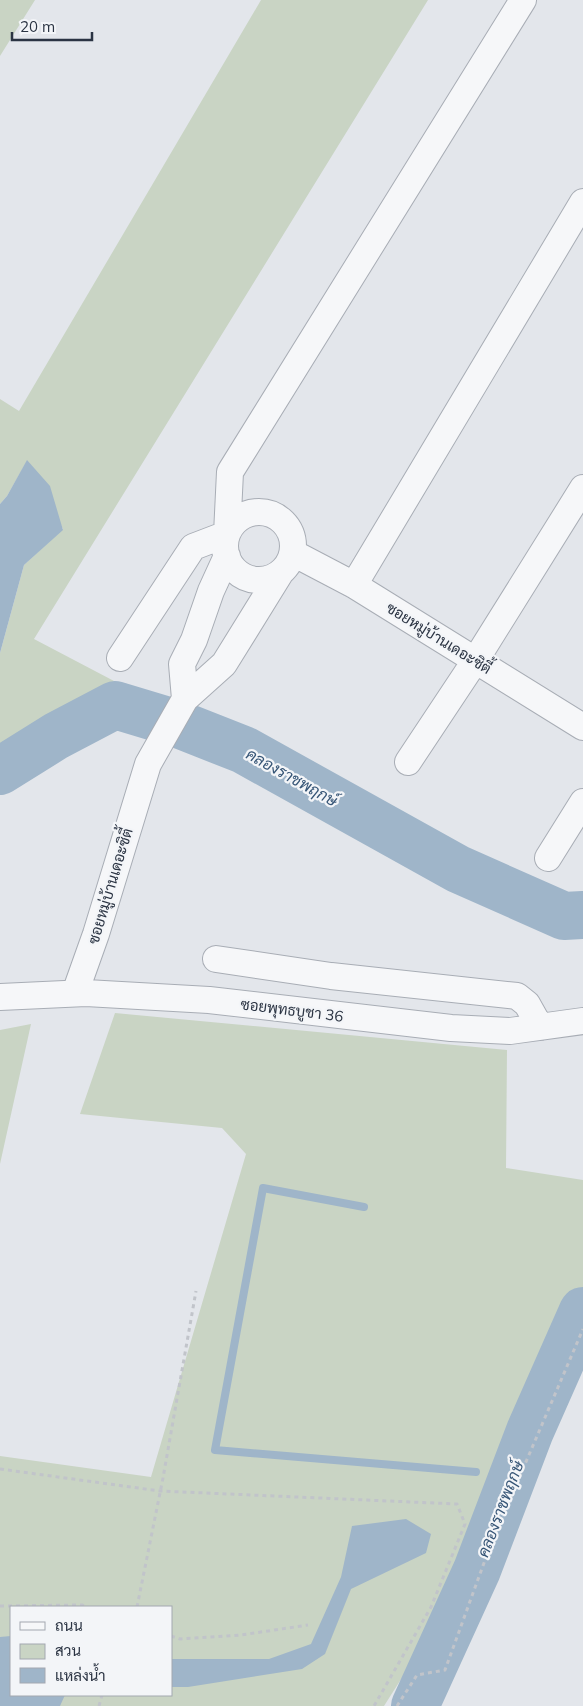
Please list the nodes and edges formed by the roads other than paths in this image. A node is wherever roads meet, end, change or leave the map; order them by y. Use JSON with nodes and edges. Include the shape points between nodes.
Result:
{"nodes":[{"id":1,"x":522,"y":0,"type":"edge"},
{"id":2,"x":583,"y":202,"type":"edge"},
{"id":3,"x":583,"y":488,"type":"edge"},
{"id":4,"x":227,"y":545,"type":"junction"},
{"id":5,"x":287,"y":563,"type":"junction"},
{"id":6,"x":354,"y":585,"type":"junction"},
{"id":7,"x":120,"y":658,"type":"dead end"},
{"id":8,"x":475,"y":661,"type":"junction"},
{"id":9,"x":182,"y":705,"type":"junction"},
{"id":10,"x":583,"y":727,"type":"edge"},
{"id":11,"x":408,"y":762,"type":"dead end"},
{"id":12,"x":583,"y":802,"type":"edge"},
{"id":13,"x":548,"y":858,"type":"dead end"},
{"id":14,"x":216,"y":959,"type":"dead end"},
{"id":15,"x":263,"y":966,"type":"junction"},
{"id":16,"x":75,"y":993,"type":"junction"},
{"id":17,"x":0,"y":997,"type":"edge"},
{"id":18,"x":259,"y":1006,"type":"junction"},
{"id":19,"x":583,"y":1021,"type":"edge"},
{"id":20,"x":540,"y":1027,"type":"junction"}],
"edges":[{"from":1,"to":4,"type":"street","via":[[230,472]]},
{"from":2,"to":6,"type":"street"},
{"from":3,"to":8,"type":"street"},
{"from":4,"to":5,"type":"street","via":[[232,566],[250,579],[272,578]]},
{"from":4,"to":5,"type":"street","via":[[233,524],[252,512],[264,512],[284,522],[290,531],[293,542]]},
{"from":4,"to":7,"type":"street","via":[[193,547]]},
{"from":4,"to":9,"type":"street","via":[[194,640],[182,664]]},
{"from":5,"to":6,"type":"street","name":"ซอยหมู่บ้านเดอะซิตี้"},
{"from":5,"to":9,"type":"street","name":"ซอยหมู่บ้านเดอะซิตี้","via":[[224,664]]},
{"from":6,"to":8,"type":"street","name":"ซอยหมู่บ้านเดอะซิตี้"},
{"from":8,"to":10,"type":"street","name":"ซอยหมู่บ้านเดอะซิตี้"},
{"from":8,"to":11,"type":"street"},
{"from":9,"to":16,"type":"street","name":"ซอยหมู่บ้านเดอะซิตี้","via":[[148,764]]},
{"from":12,"to":13,"type":"street"},
{"from":14,"to":15,"type":"street"},
{"from":15,"to":18,"type":"street"},
{"from":15,"to":20,"type":"street","via":[[517,996]]},
{"from":16,"to":17,"type":"street","name":"ซอยพุทธบูชา 36"},
{"from":16,"to":18,"type":"street","name":"ซอยพุทธบูชา 36"},
{"from":18,"to":20,"type":"street","name":"ซอยพุทธบูชา 36","via":[[451,1028],[510,1031]]},
{"from":19,"to":20,"type":"street","name":"ซอยพุทธบูชา 36"}]}
